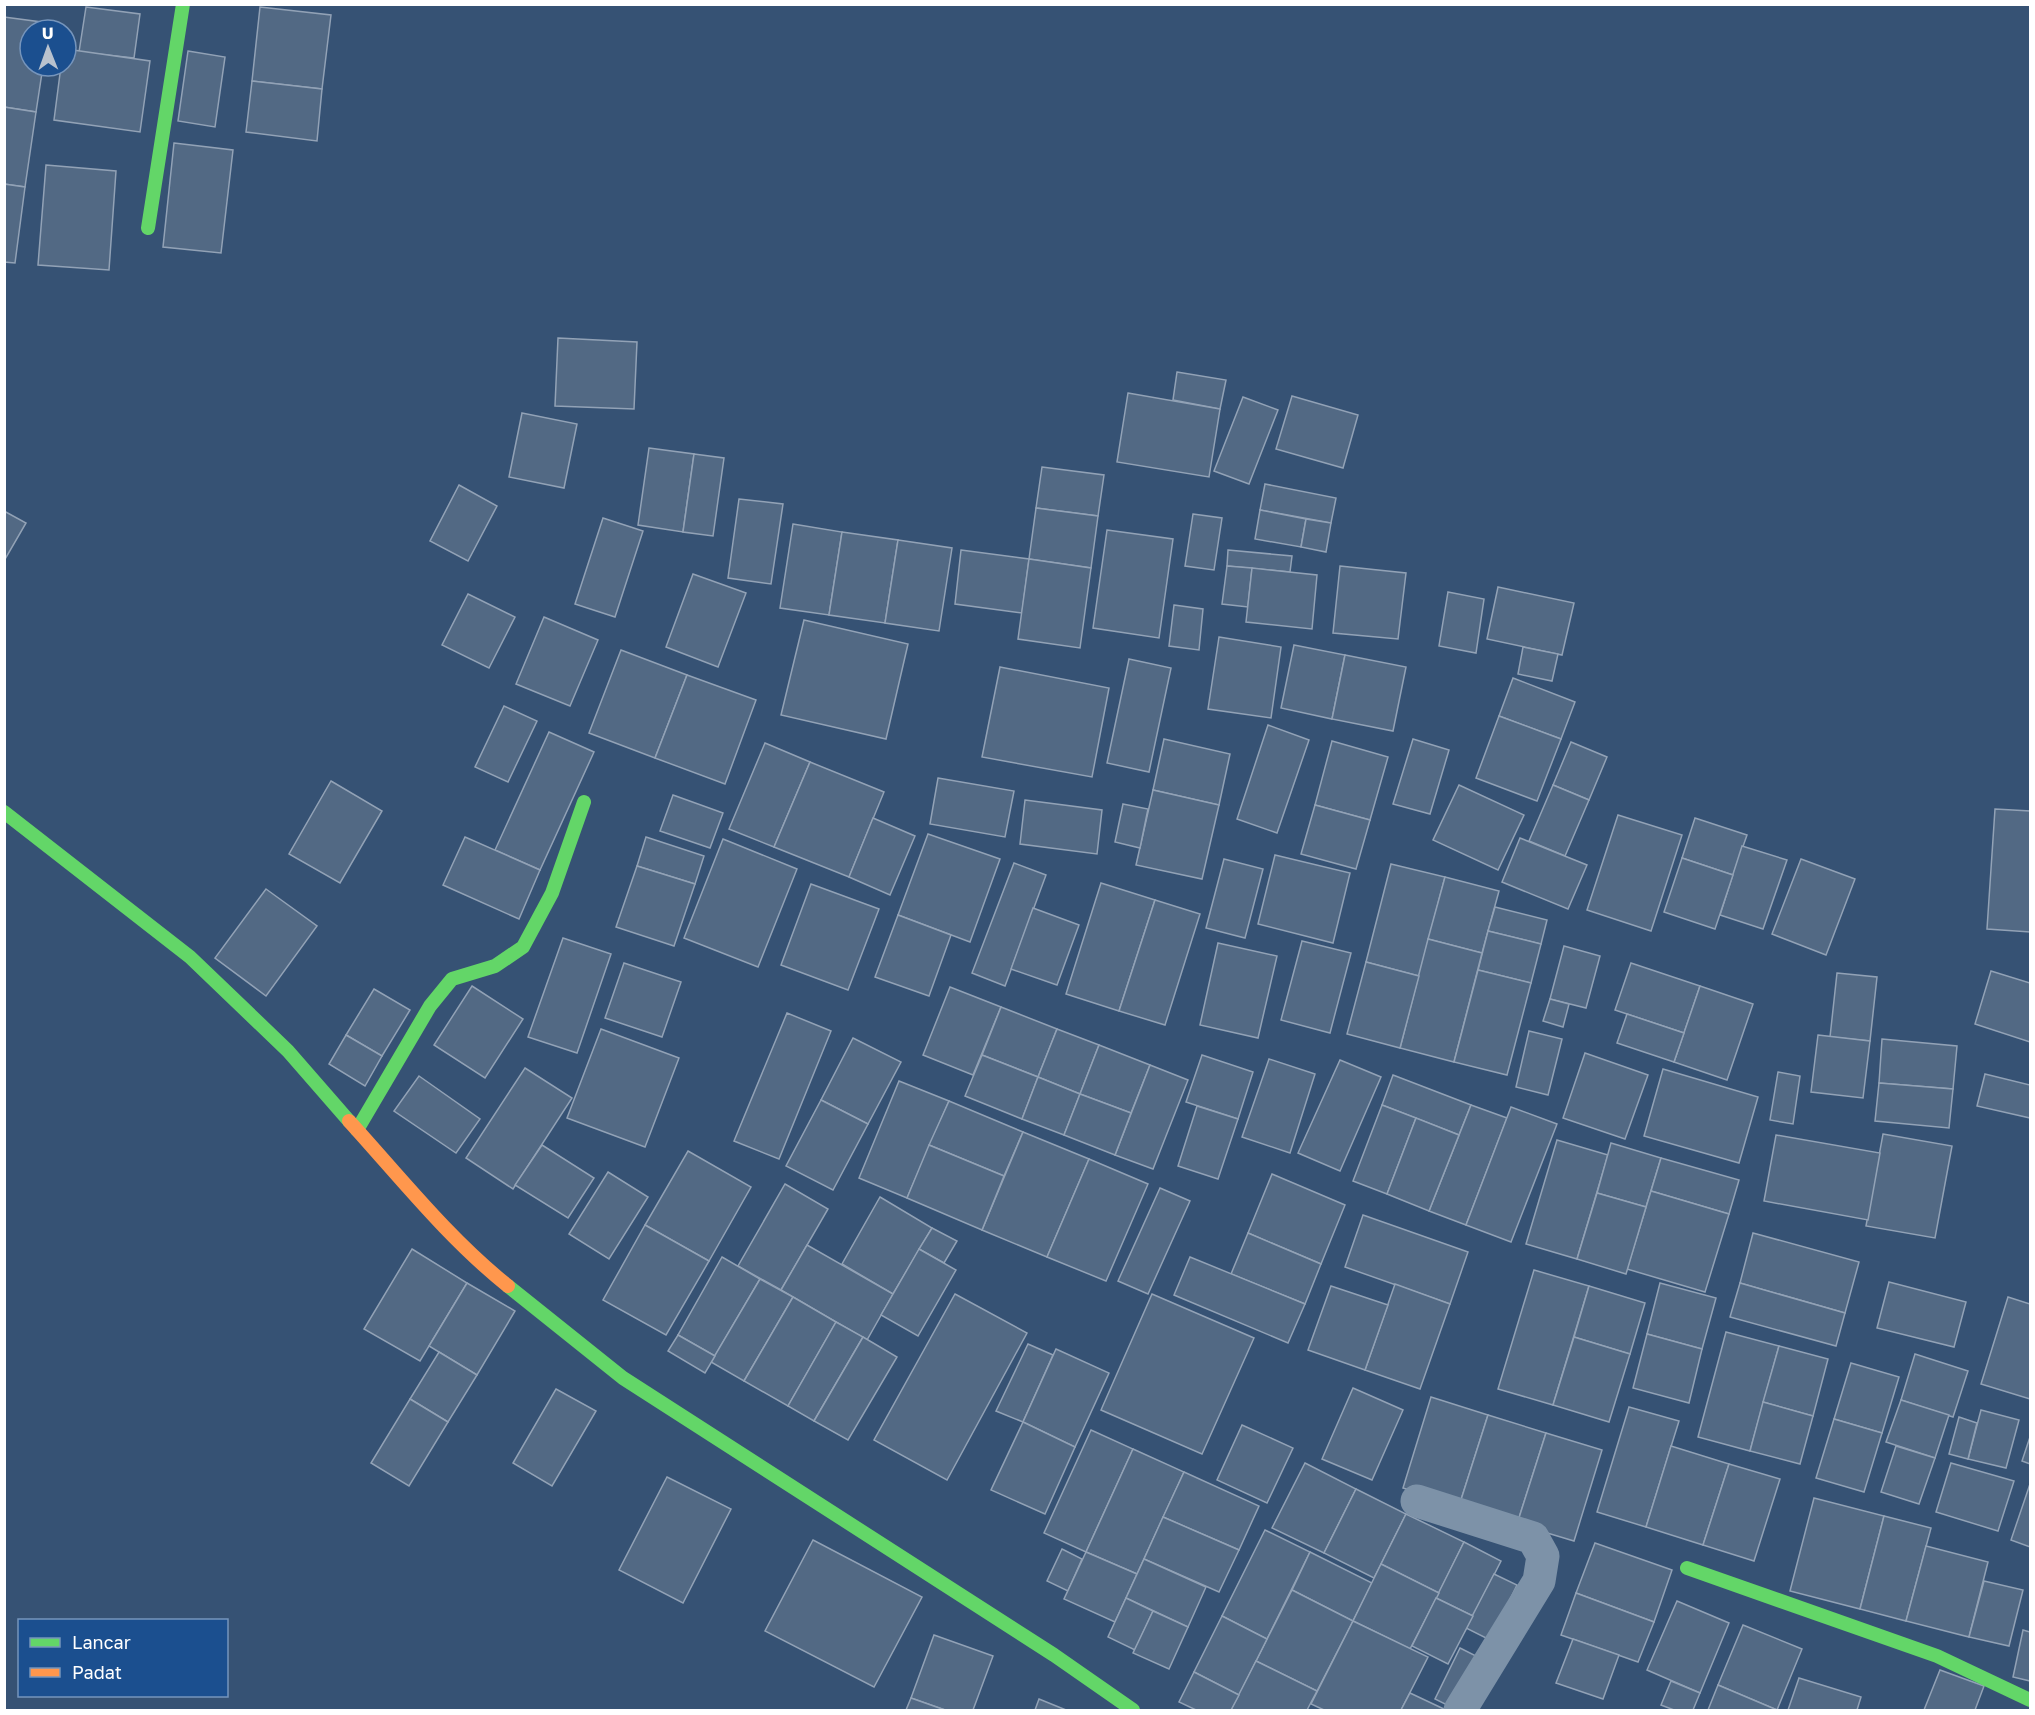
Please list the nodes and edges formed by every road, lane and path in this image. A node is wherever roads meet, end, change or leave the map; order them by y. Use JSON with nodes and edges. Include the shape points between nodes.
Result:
{"nodes":[{"id":1,"x":183,"y":4,"type":"edge"},
{"id":2,"x":148,"y":228,"type":"dead end"},
{"id":3,"x":584,"y":802,"type":"dead end"},
{"id":4,"x":4,"y":812,"type":"edge"},
{"id":5,"x":357,"y":1130,"type":"junction"},
{"id":6,"x":1417,"y":1501,"type":"dead end"},
{"id":7,"x":1687,"y":1568,"type":"dead end"},
{"id":8,"x":2031,"y":1700,"type":"edge"},
{"id":9,"x":1133,"y":1710,"type":"edge"},
{"id":10,"x":1460,"y":1710,"type":"edge"}],
"edges":[{"from":1,"to":2,"type":"street"},
{"from":3,"to":5,"type":"street","via":[[552,892],[523,947],[495,966],[452,979],[430,1006]]},
{"from":4,"to":5,"type":"street","via":[[190,957],[288,1051]]},
{"from":5,"to":9,"type":"street","via":[[482,1265],[623,1378]]},
{"from":6,"to":10,"type":"street","via":[[1533,1538],[1543,1557],[1539,1581]]},
{"from":7,"to":8,"type":"street","via":[[1937,1656]]}]}
